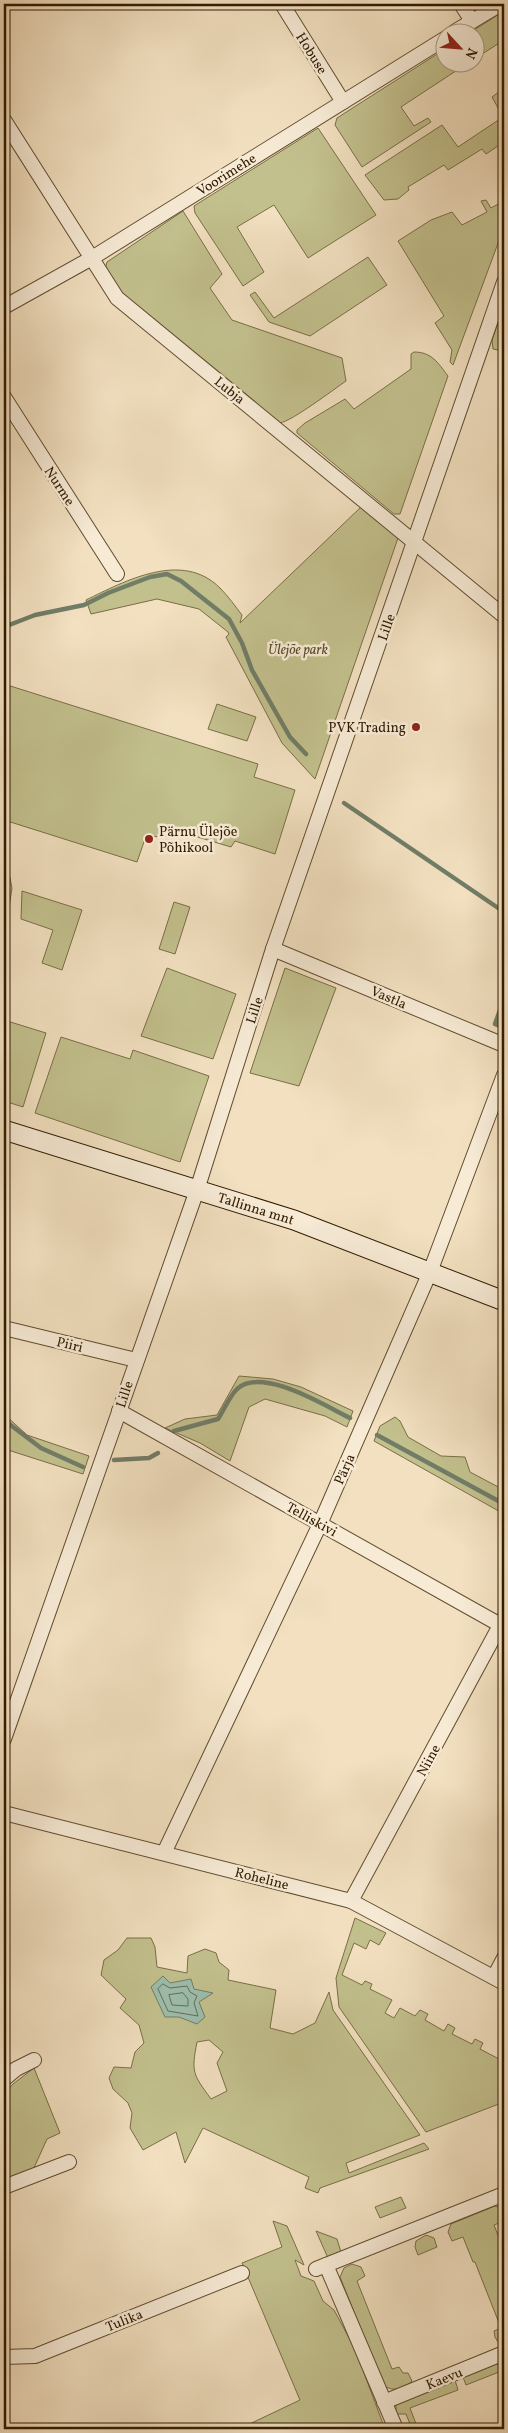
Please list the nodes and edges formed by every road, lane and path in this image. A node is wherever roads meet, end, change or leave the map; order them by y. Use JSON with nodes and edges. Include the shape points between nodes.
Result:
{"nodes":[{"id":1,"x":282,"y":4,"type":"edge"},
{"id":2,"x":461,"y":4,"type":"edge"},
{"id":3,"x":501,"y":4,"type":"edge"},
{"id":4,"x":472,"y":21,"type":"joint"},
{"id":5,"x":436,"y":44,"type":"edge"},
{"id":6,"x":343,"y":102,"type":"junction"},
{"id":7,"x":4,"y":120,"type":"edge"},
{"id":8,"x":92,"y":258,"type":"junction"},
{"id":9,"x":504,"y":282,"type":"edge"},
{"id":10,"x":4,"y":307,"type":"edge"},
{"id":11,"x":4,"y":398,"type":"edge"},
{"id":12,"x":416,"y":542,"type":"junction"},
{"id":13,"x":117,"y":574,"type":"dead end"},
{"id":14,"x":504,"y":616,"type":"edge"},
{"id":15,"x":273,"y":949,"type":"junction"},
{"id":16,"x":504,"y":1045,"type":"edge"},
{"id":17,"x":504,"y":1075,"type":"edge"},
{"id":18,"x":4,"y":1130,"type":"edge"},
{"id":19,"x":197,"y":1190,"type":"junction"},
{"id":20,"x":430,"y":1272,"type":"junction"},
{"id":21,"x":504,"y":1301,"type":"edge"},
{"id":22,"x":4,"y":1328,"type":"edge"},
{"id":23,"x":136,"y":1360,"type":"junction"},
{"id":24,"x":119,"y":1410,"type":"junction"},
{"id":25,"x":320,"y":1524,"type":"junction"},
{"id":26,"x":503,"y":1624,"type":"edge"},
{"id":27,"x":4,"y":1739,"type":"edge"},
{"id":28,"x":4,"y":1813,"type":"edge"},
{"id":29,"x":164,"y":1853,"type":"junction"},
{"id":30,"x":351,"y":1901,"type":"junction"},
{"id":31,"x":504,"y":1958,"type":"edge"},
{"id":32,"x":499,"y":1980,"type":"edge"},
{"id":33,"x":34,"y":2060,"type":"dead end"},
{"id":34,"x":4,"y":2079,"type":"edge"},
{"id":35,"x":70,"y":2162,"type":"dead end"},
{"id":36,"x":4,"y":2187,"type":"edge"},
{"id":37,"x":504,"y":2194,"type":"edge"},
{"id":38,"x":242,"y":2273,"type":"dead end"},
{"id":39,"x":504,"y":2353,"type":"edge"},
{"id":40,"x":4,"y":2357,"type":"edge"},
{"id":41,"x":384,"y":2402,"type":"junction"},
{"id":42,"x":396,"y":2429,"type":"edge"}],
"edges":[{"from":1,"to":6,"type":"street","name":"Hobuse"},
{"from":2,"to":4,"type":"street"},
{"from":3,"to":4,"type":"street"},
{"from":5,"to":6,"type":"street","name":"Voorimehe"},
{"from":6,"to":8,"type":"street","name":"Voorimehe"},
{"from":7,"to":8,"type":"street","name":"Lubja"},
{"from":8,"to":10,"type":"street","name":"Voorimehe"},
{"from":8,"to":12,"type":"street","name":"Lubja","via":[[117,298]]},
{"from":9,"to":12,"type":"street","name":"Lille"},
{"from":11,"to":13,"type":"street","name":"Nurme"},
{"from":12,"to":14,"type":"street","name":"Lubja"},
{"from":12,"to":15,"type":"street","name":"Lille"},
{"from":15,"to":16,"type":"street","name":"Vastla"},
{"from":15,"to":19,"type":"street","name":"Lille"},
{"from":17,"to":20,"type":"street","name":"Pärja"},
{"from":18,"to":19,"type":"main road","name":"Tallinna mnt"},
{"from":19,"to":20,"type":"main road","name":"Tallinna mnt","via":[[294,1220]]},
{"from":19,"to":23,"type":"street","name":"Lille"},
{"from":20,"to":21,"type":"main road","name":"Tallinna mnt"},
{"from":20,"to":25,"type":"street","name":"Pärja"},
{"from":22,"to":23,"type":"street","name":"Piiri"},
{"from":23,"to":24,"type":"street","name":"Lille"},
{"from":24,"to":25,"type":"street","name":"Telliskivi"},
{"from":24,"to":27,"type":"street","name":"Lille"},
{"from":25,"to":26,"type":"street","name":"Telliskivi"},
{"from":25,"to":29,"type":"street","name":"Pärja"},
{"from":26,"to":30,"type":"street","name":"Niine"},
{"from":28,"to":29,"type":"street","name":"Roheline"},
{"from":29,"to":30,"type":"street","name":"Roheline"},
{"from":30,"to":32,"type":"street","name":"Roheline"},
{"from":31,"to":32,"type":"street"},
{"from":33,"to":34,"type":"street"},
{"from":35,"to":36,"type":"street"},
{"from":37,"to":41,"type":"street","via":[[321,2267]]},
{"from":38,"to":40,"type":"street","name":"Tulika","via":[[35,2356]]},
{"from":39,"to":41,"type":"street","name":"Kaevu"},
{"from":41,"to":42,"type":"street"}]}
